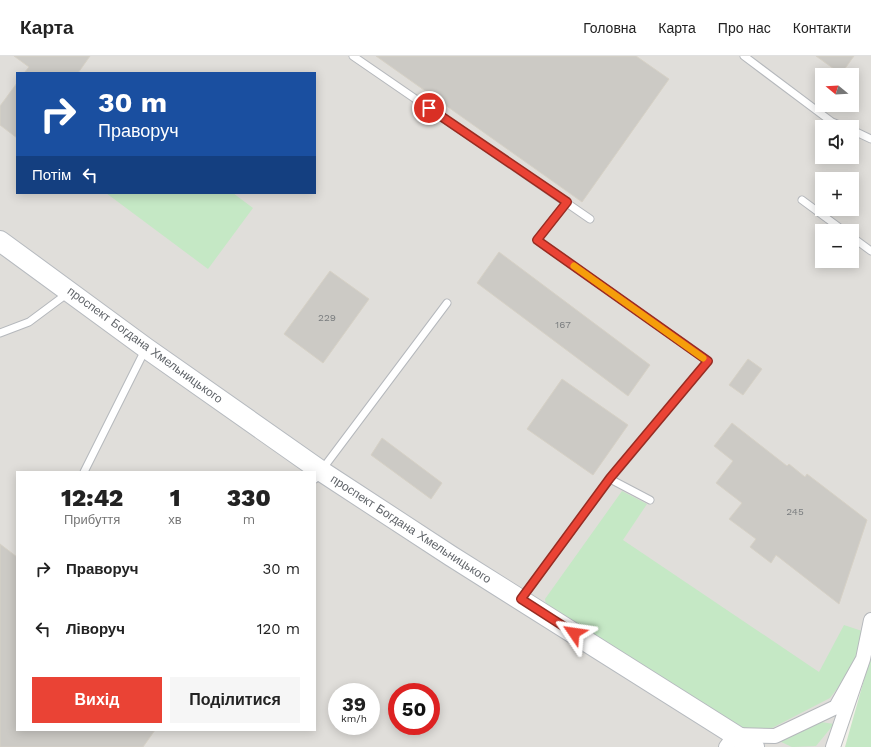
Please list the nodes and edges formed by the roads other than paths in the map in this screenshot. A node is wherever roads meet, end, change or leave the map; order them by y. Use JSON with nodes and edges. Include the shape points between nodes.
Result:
{"nodes":[{"id":1,"x":353,"y":56,"type":"edge"},
{"id":2,"x":744,"y":56,"type":"edge"},
{"id":3,"x":829,"y":120,"type":"edge"},
{"id":4,"x":859,"y":133,"type":"edge"},
{"id":5,"x":871,"y":139,"type":"edge"},
{"id":6,"x":802,"y":200,"type":"dead end"},
{"id":7,"x":567,"y":202,"type":"junction"},
{"id":8,"x":590,"y":219,"type":"dead end"},
{"id":9,"x":835,"y":224,"type":"edge"},
{"id":10,"x":0,"y":241,"type":"edge"},
{"id":11,"x":859,"y":242,"type":"edge"},
{"id":12,"x":871,"y":251,"type":"edge"},
{"id":13,"x":70,"y":292,"type":"junction"},
{"id":14,"x":447,"y":303,"type":"dead end"},
{"id":15,"x":0,"y":333,"type":"edge"},
{"id":16,"x":146,"y":348,"type":"junction"},
{"id":17,"x":84,"y":471,"type":"edge"},
{"id":18,"x":313,"y":471,"type":"edge"},
{"id":19,"x":318,"y":475,"type":"edge"},
{"id":20,"x":610,"y":478,"type":"junction"},
{"id":21,"x":650,"y":500,"type":"dead end"},
{"id":22,"x":521,"y":599,"type":"junction"},
{"id":23,"x":871,"y":620,"type":"edge"},
{"id":24,"x":863,"y":659,"type":"junction"},
{"id":25,"x":730,"y":741,"type":"edge"},
{"id":26,"x":754,"y":747,"type":"edge"},
{"id":27,"x":833,"y":747,"type":"edge"}],
"edges":[{"from":1,"to":7,"type":"lane"},
{"from":2,"to":3,"type":"lane"},
{"from":4,"to":5,"type":"lane"},
{"from":6,"to":9,"type":"lane"},
{"from":7,"to":8,"type":"lane"},
{"from":7,"to":20,"type":"lane","via":[[537,240],[708,361]]},
{"from":10,"to":13,"type":"main road","name":"проспект Богдана Хмельницького"},
{"from":11,"to":12,"type":"lane"},
{"from":13,"to":15,"type":"lane","via":[[30,322]]},
{"from":13,"to":16,"type":"main road","name":"проспект Богдана Хмельницького"},
{"from":14,"to":19,"type":"lane"},
{"from":16,"to":17,"type":"lane"},
{"from":16,"to":18,"type":"main road","name":"проспект Богдана Хмельницького"},
{"from":19,"to":22,"type":"main road","name":"проспект Богдана Хмельницького"},
{"from":20,"to":21,"type":"lane"},
{"from":20,"to":22,"type":"lane"},
{"from":22,"to":25,"type":"main road","name":"проспект Богдана Хмельницького"},
{"from":23,"to":24,"type":"street"},
{"from":24,"to":25,"type":"street","via":[[836,707],[774,736]]},
{"from":24,"to":27,"type":"street"},
{"from":25,"to":26,"type":"main road","name":"проспект Богдана Хмельницького"}]}
